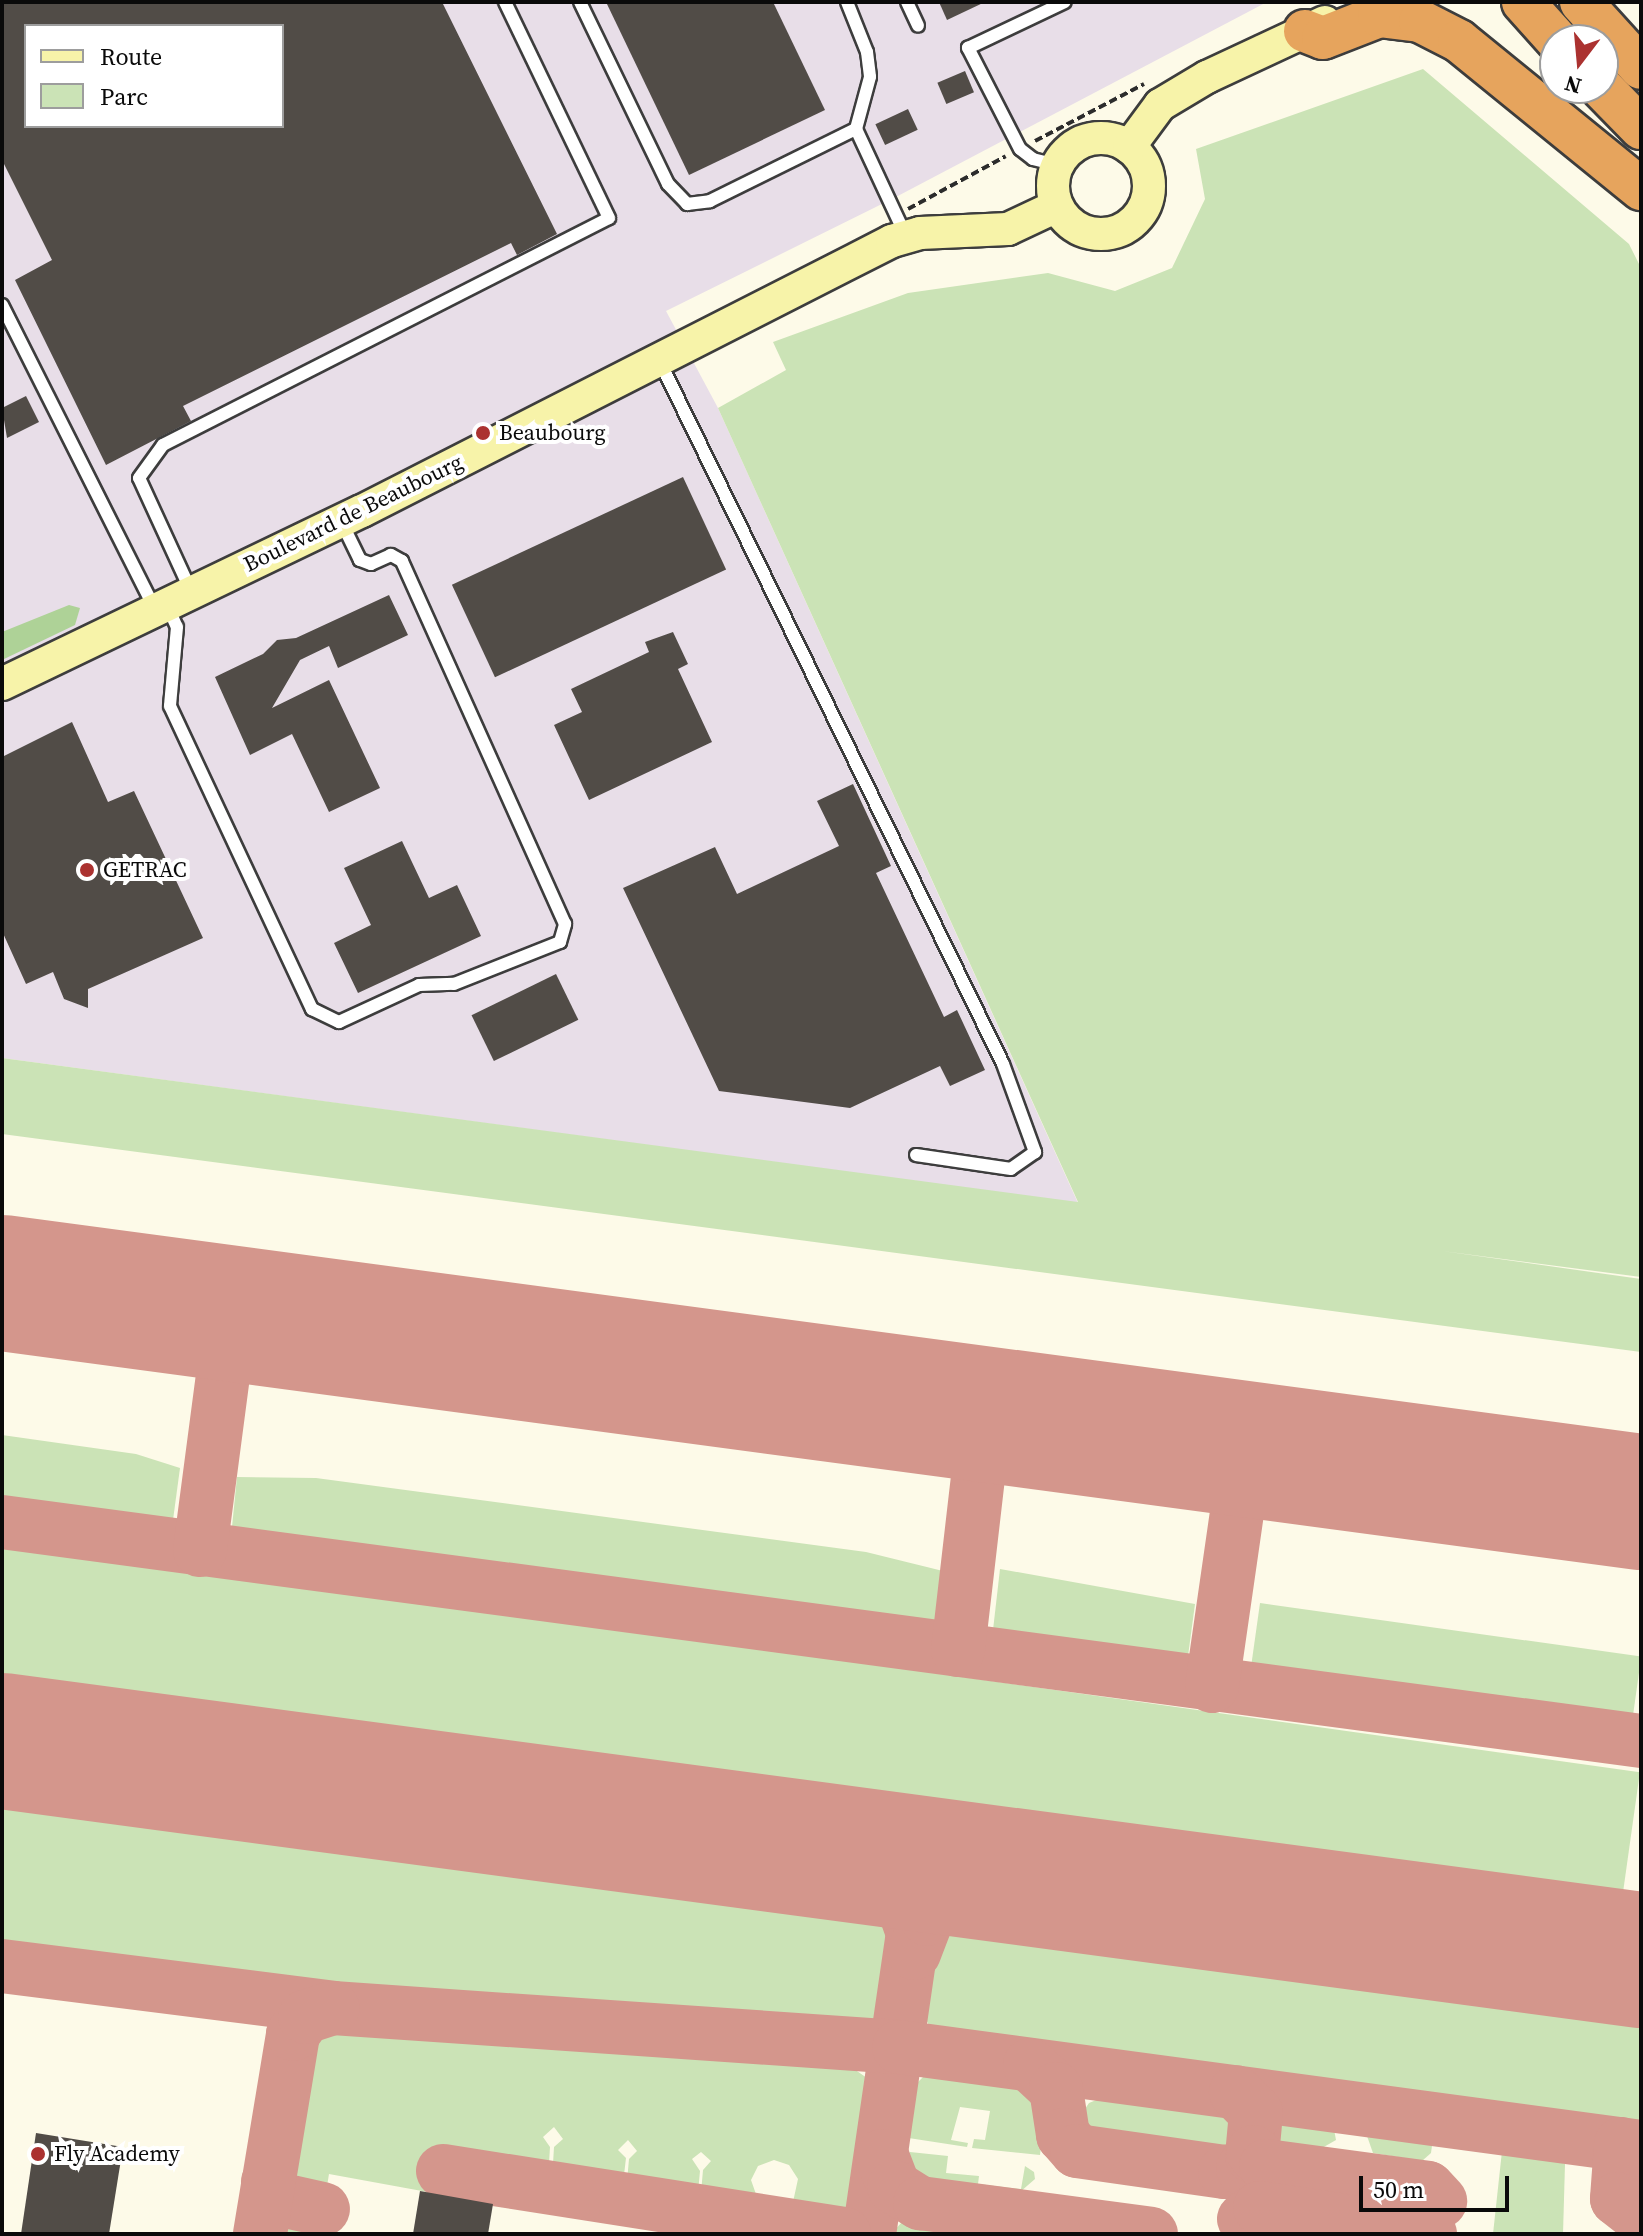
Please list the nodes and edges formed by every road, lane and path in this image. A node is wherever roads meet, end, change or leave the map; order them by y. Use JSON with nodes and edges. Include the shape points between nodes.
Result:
{"nodes":[{"id":1,"x":505,"y":2,"type":"edge"},
{"id":2,"x":580,"y":2,"type":"edge"},
{"id":3,"x":847,"y":2,"type":"edge"},
{"id":4,"x":907,"y":2,"type":"edge"},
{"id":5,"x":1065,"y":2,"type":"edge"},
{"id":6,"x":1366,"y":2,"type":"edge"},
{"id":7,"x":1523,"y":2,"type":"edge"},
{"id":8,"x":1581,"y":2,"type":"edge"},
{"id":9,"x":1543,"y":24,"type":"edge"},
{"id":10,"x":918,"y":26,"type":"dead end"},
{"id":11,"x":1305,"y":31,"type":"junction"},
{"id":12,"x":1641,"y":68,"type":"edge"},
{"id":13,"x":1618,"y":104,"type":"edge"},
{"id":14,"x":1641,"y":128,"type":"edge"},
{"id":15,"x":856,"y":129,"type":"junction"},
{"id":16,"x":1129,"y":147,"type":"junction"},
{"id":17,"x":1057,"y":165,"type":"junction"},
{"id":18,"x":1641,"y":189,"type":"edge"},
{"id":19,"x":1057,"y":206,"type":"junction"},
{"id":20,"x":906,"y":236,"type":"junction"},
{"id":21,"x":2,"y":305,"type":"edge"},
{"id":22,"x":660,"y":362,"type":"junction"},
{"id":23,"x":341,"y":521,"type":"junction"},
{"id":24,"x":173,"y":609,"type":"junction"},
{"id":25,"x":2,"y":684,"type":"edge"},
{"id":26,"x":916,"y":1155,"type":"dead end"}],
"edges":[{"from":1,"to":24,"type":"lane","via":[[609,218],[163,445],[139,478]]},
{"from":2,"to":15,"type":"lane","via":[[668,184],[687,204],[710,201]]},
{"from":3,"to":15,"type":"lane","via":[[867,52],[870,77]]},
{"from":4,"to":10,"type":"lane"},
{"from":5,"to":17,"type":"lane","via":[[968,48],[1020,149],[1033,159]]},
{"from":6,"to":11,"type":"main road"},
{"from":7,"to":9,"type":"highway"},
{"from":8,"to":12,"type":"highway"},
{"from":11,"to":16,"type":"main road","via":[[1160,105]]},
{"from":11,"to":18,"type":"highway","via":[[1323,38],[1379,16],[1420,21],[1459,41]]},
{"from":13,"to":14,"type":"highway"},
{"from":15,"to":20,"type":"lane"},
{"from":16,"to":17,"type":"main road","via":[[1117,140],[1089,139],[1065,153]]},
{"from":16,"to":19,"type":"main road","via":[[1144,166],[1149,189],[1137,218],[1125,228],[1094,234],[1079,229]]},
{"from":17,"to":19,"type":"main road"},
{"from":19,"to":20,"type":"main road","name":"Boulevard de Beaubourg","via":[[1008,229]]},
{"from":20,"to":22,"type":"main road","name":"Boulevard de Beaubourg"},
{"from":21,"to":24,"type":"lane"},
{"from":22,"to":23,"type":"main road","name":"Boulevard de Beaubourg"},
{"from":22,"to":26,"type":"lane","via":[[1003,1064],[1035,1152],[1011,1169]]},
{"from":23,"to":24,"type":"main road","name":"Boulevard de Beaubourg"},
{"from":23,"to":24,"type":"lane","via":[[360,560],[371,564],[391,555],[402,561],[565,924],[560,942],[454,984],[419,985],[339,1022],[312,1009],[170,706]]},
{"from":24,"to":25,"type":"main road","name":"Boulevard de Beaubourg"}]}
